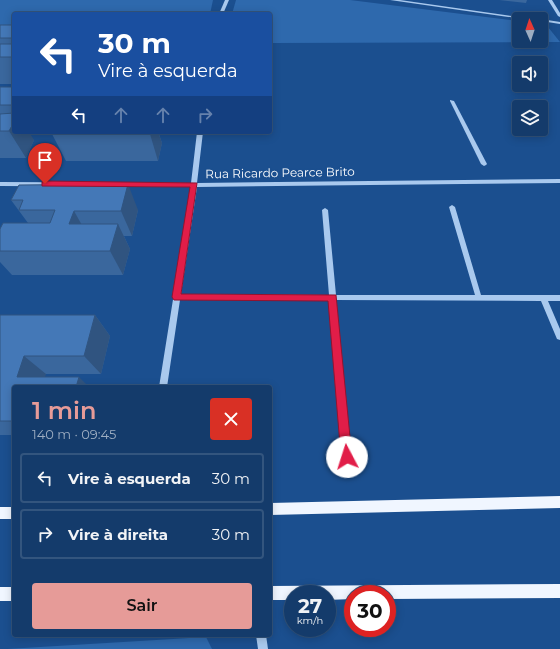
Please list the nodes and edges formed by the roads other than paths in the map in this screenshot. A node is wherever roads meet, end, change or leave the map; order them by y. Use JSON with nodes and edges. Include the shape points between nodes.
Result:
{"nodes":[{"id":1,"x":228,"y":0,"type":"edge"},
{"id":2,"x":392,"y":0,"type":"edge"},
{"id":3,"x":408,"y":1,"type":"edge"},
{"id":4,"x":551,"y":2,"type":"edge"},
{"id":5,"x":560,"y":3,"type":"edge"},
{"id":6,"x":223,"y":12,"type":"edge"},
{"id":7,"x":512,"y":16,"type":"edge"},
{"id":8,"x":560,"y":16,"type":"edge"},
{"id":9,"x":548,"y":21,"type":"edge"},
{"id":10,"x":560,"y":23,"type":"edge"},
{"id":11,"x":452,"y":101,"type":"dead end"},
{"id":12,"x":200,"y":134,"type":"edge"},
{"id":13,"x":484,"y":164,"type":"dead end"},
{"id":14,"x":560,"y":181,"type":"edge"},
{"id":15,"x":0,"y":184,"type":"edge"},
{"id":16,"x":194,"y":185,"type":"junction"},
{"id":17,"x":452,"y":207,"type":"dead end"},
{"id":18,"x":325,"y":210,"type":"dead end"},
{"id":19,"x":177,"y":297,"type":"junction"},
{"id":20,"x":332,"y":298,"type":"junction"},
{"id":21,"x":479,"y":298,"type":"junction"},
{"id":22,"x":543,"y":298,"type":"junction"},
{"id":23,"x":560,"y":298,"type":"edge"},
{"id":24,"x":560,"y":337,"type":"edge"},
{"id":25,"x":163,"y":385,"type":"edge"},
{"id":26,"x":347,"y":457,"type":"dead end"},
{"id":27,"x":560,"y":502,"type":"edge"},
{"id":28,"x":272,"y":509,"type":"edge"},
{"id":29,"x":0,"y":513,"type":"edge"},
{"id":30,"x":12,"y":513,"type":"edge"},
{"id":31,"x":560,"y":591,"type":"edge"},
{"id":32,"x":272,"y":593,"type":"edge"},
{"id":33,"x":0,"y":594,"type":"edge"},
{"id":34,"x":12,"y":594,"type":"edge"},
{"id":35,"x":261,"y":637,"type":"edge"},
{"id":36,"x":263,"y":649,"type":"edge"}],
"edges":[{"from":1,"to":6,"type":"street"},
{"from":2,"to":3,"type":"street"},
{"from":3,"to":7,"type":"street"},
{"from":4,"to":5,"type":"street"},
{"from":4,"to":8,"type":"street"},
{"from":9,"to":10,"type":"street"},
{"from":11,"to":13,"type":"street"},
{"from":12,"to":16,"type":"street"},
{"from":14,"to":16,"type":"street","name":"Rua Ricardo Pearce Brito"},
{"from":15,"to":16,"type":"street","name":"Rua Ricardo Pearce Brito"},
{"from":16,"to":19,"type":"street"},
{"from":17,"to":21,"type":"street"},
{"from":18,"to":20,"type":"street"},
{"from":19,"to":20,"type":"street"},
{"from":19,"to":25,"type":"street"},
{"from":20,"to":21,"type":"street"},
{"from":20,"to":26,"type":"street"},
{"from":21,"to":22,"type":"street"},
{"from":22,"to":23,"type":"street"},
{"from":22,"to":24,"type":"street"},
{"from":27,"to":28,"type":"main road"},
{"from":29,"to":30,"type":"main road"},
{"from":31,"to":32,"type":"main road"},
{"from":33,"to":34,"type":"main road"},
{"from":35,"to":36,"type":"street"}]}
